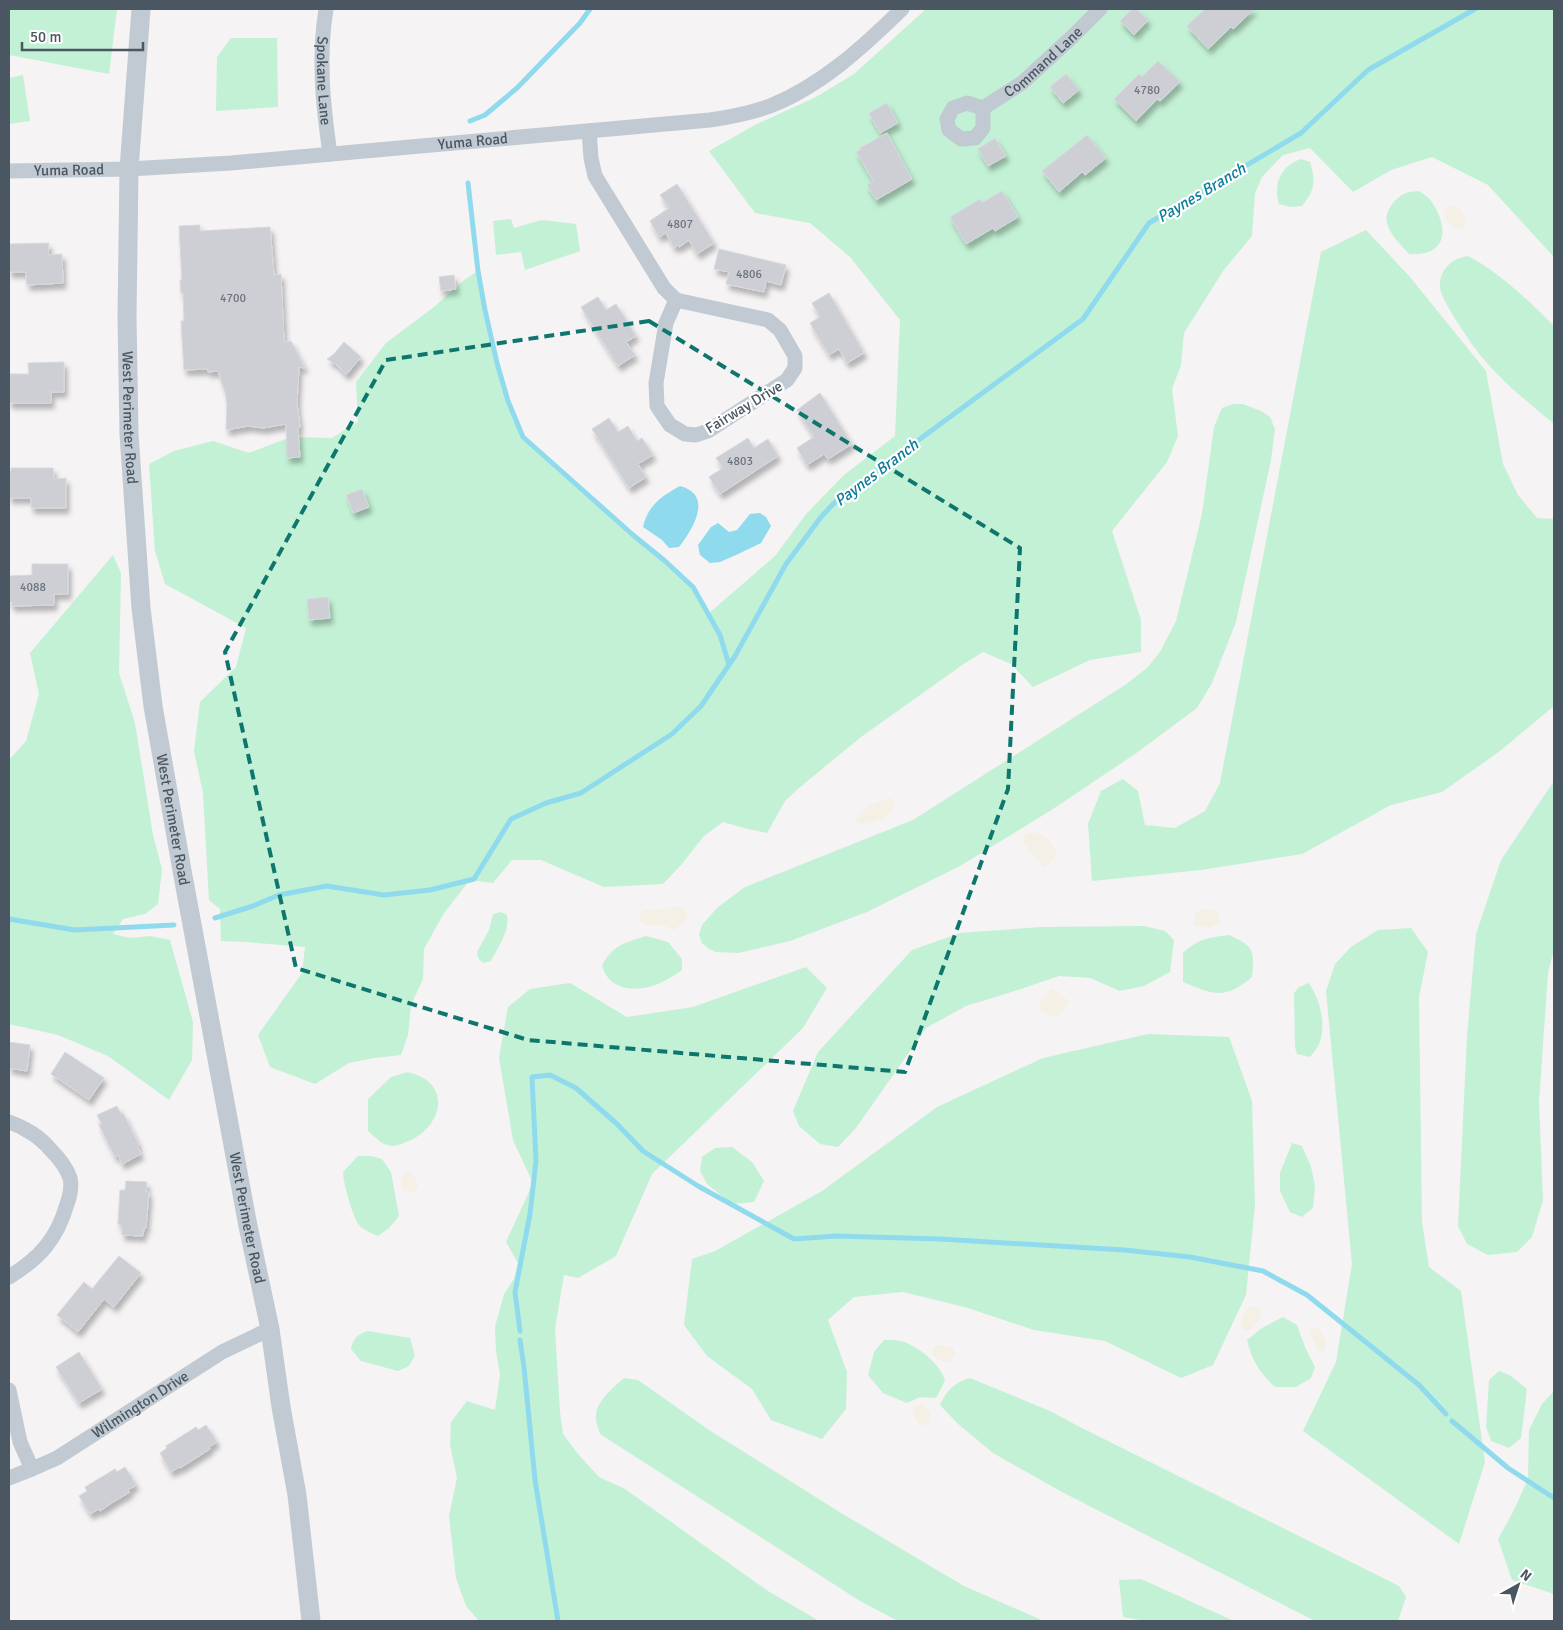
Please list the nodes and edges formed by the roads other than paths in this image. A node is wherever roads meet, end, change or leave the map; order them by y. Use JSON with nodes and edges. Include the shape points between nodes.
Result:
{"nodes":[{"id":1,"x":141,"y":9,"type":"edge"},
{"id":2,"x":326,"y":9,"type":"edge"},
{"id":3,"x":902,"y":9,"type":"edge"},
{"id":4,"x":1100,"y":9,"type":"edge"},
{"id":5,"x":983,"y":108,"type":"dead end"},
{"id":6,"x":590,"y":131,"type":"junction"},
{"id":7,"x":330,"y":154,"type":"junction"},
{"id":8,"x":129,"y":169,"type":"junction"},
{"id":9,"x":9,"y":171,"type":"edge"},
{"id":10,"x":676,"y":300,"type":"junction"},
{"id":11,"x":9,"y":1122,"type":"edge"},
{"id":12,"x":9,"y":1277,"type":"edge"},
{"id":13,"x":270,"y":1329,"type":"junction"},
{"id":14,"x":9,"y":1390,"type":"edge"},
{"id":15,"x":32,"y":1469,"type":"junction"},
{"id":16,"x":9,"y":1478,"type":"edge"},
{"id":17,"x":311,"y":1621,"type":"edge"}],
"edges":[{"from":1,"to":8,"type":"street","name":"West Perimeter Road"},
{"from":2,"to":7,"type":"street","name":"Spokane Lane","via":[[321,68]]},
{"from":3,"to":6,"type":"street","name":"Yuma Road","via":[[832,70],[770,106],[710,120]]},
{"from":4,"to":5,"type":"street","name":"Command Lane","via":[[1022,83]]},
{"from":6,"to":7,"type":"street","name":"Yuma Road"},
{"from":6,"to":10,"type":"street","via":[[590,158],[595,176],[664,288]]},
{"from":7,"to":8,"type":"street","name":"Yuma Road"},
{"from":8,"to":9,"type":"street","name":"Yuma Road"},
{"from":8,"to":13,"type":"street","name":"West Perimeter Road","via":[[126,317],[129,434],[145,647],[182,866]]},
{"from":10,"to":10,"type":"street","name":"Fairway Drive","via":[[768,320],[780,330],[795,356],[795,368],[787,380],[702,433],[685,434],[670,425],[658,406],[656,383],[666,323]]},
{"from":11,"to":12,"type":"street","via":[[44,1142],[61,1161],[70,1179],[69,1198],[61,1224],[44,1251]]},
{"from":13,"to":15,"type":"street","name":"Wilmington Drive","via":[[222,1352],[75,1447]]},
{"from":13,"to":17,"type":"street","name":"West Perimeter Road","via":[[297,1495]]},
{"from":14,"to":15,"type":"street","via":[[20,1442]]},
{"from":15,"to":16,"type":"street","name":"Wilmington Drive"}]}
